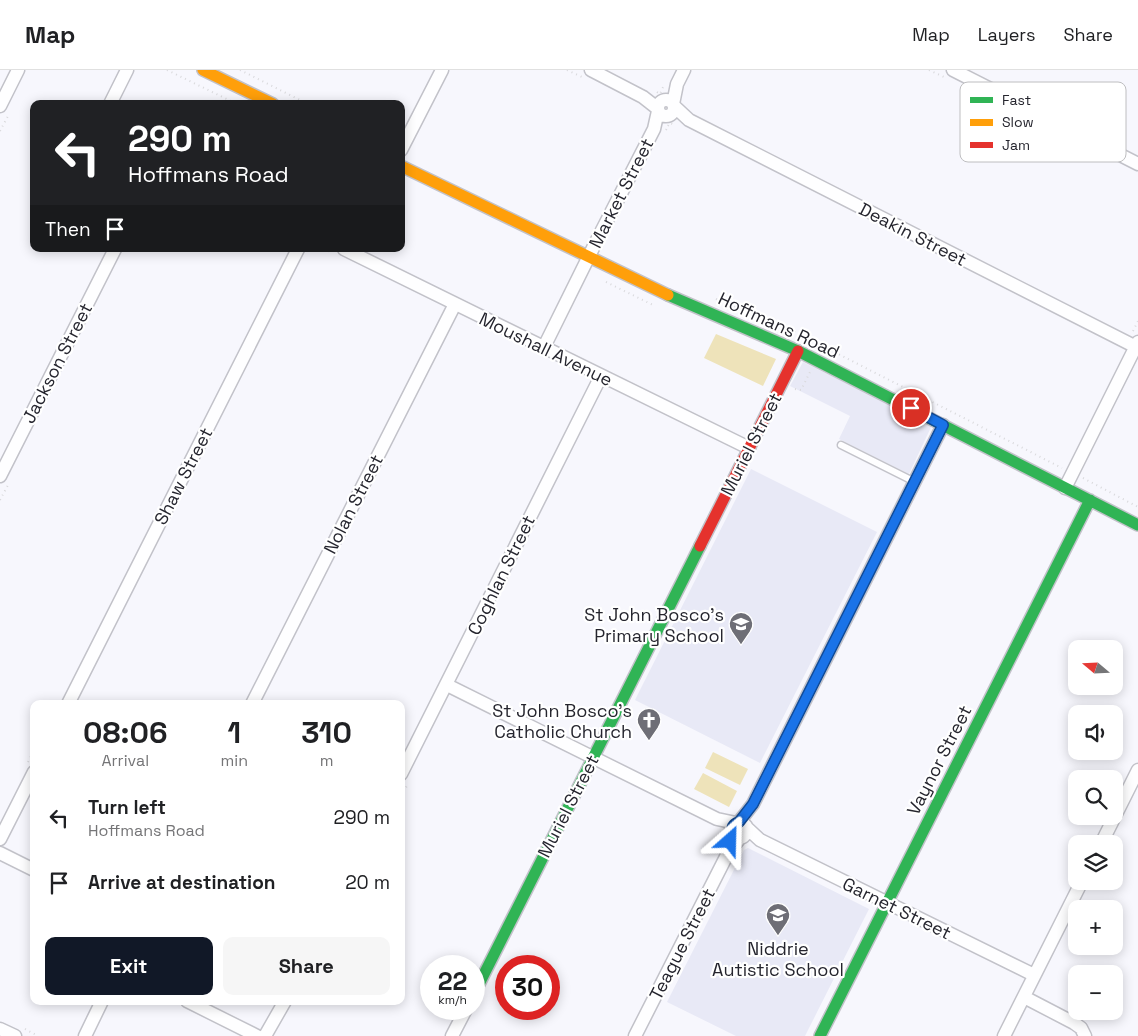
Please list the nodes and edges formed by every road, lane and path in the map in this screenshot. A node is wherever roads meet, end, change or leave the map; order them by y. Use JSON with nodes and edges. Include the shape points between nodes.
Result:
{"nodes":[{"id":1,"x":18,"y":70,"type":"edge"},
{"id":2,"x":127,"y":70,"type":"edge"},
{"id":3,"x":168,"y":70,"type":"edge"},
{"id":4,"x":203,"y":70,"type":"edge"},
{"id":5,"x":240,"y":70,"type":"edge"},
{"id":6,"x":442,"y":70,"type":"edge"},
{"id":7,"x":591,"y":70,"type":"edge"},
{"id":8,"x":684,"y":70,"type":"edge"},
{"id":9,"x":953,"y":70,"type":"edge"},
{"id":10,"x":977,"y":82,"type":"edge"},
{"id":11,"x":112,"y":100,"type":"edge"},
{"id":12,"x":229,"y":100,"type":"edge"},
{"id":13,"x":265,"y":100,"type":"edge"},
{"id":14,"x":300,"y":100,"type":"edge"},
{"id":15,"x":0,"y":106,"type":"edge"},
{"id":16,"x":666,"y":108,"type":"junction"},
{"id":17,"x":405,"y":142,"type":"edge"},
{"id":18,"x":1126,"y":158,"type":"edge"},
{"id":19,"x":1138,"y":164,"type":"edge"},
{"id":20,"x":405,"y":168,"type":"edge"},
{"id":21,"x":113,"y":252,"type":"edge"},
{"id":22,"x":296,"y":252,"type":"edge"},
{"id":23,"x":350,"y":252,"type":"edge"},
{"id":24,"x":588,"y":257,"type":"junction"},
{"id":25,"x":716,"y":299,"type":"dead end"},
{"id":26,"x":455,"y":304,"type":"junction"},
{"id":27,"x":1137,"y":346,"type":"edge"},
{"id":28,"x":544,"y":347,"type":"junction"},
{"id":29,"x":798,"y":351,"type":"junction"},
{"id":30,"x":601,"y":376,"type":"junction"},
{"id":31,"x":943,"y":425,"type":"junction"},
{"id":32,"x":841,"y":445,"type":"dead end"},
{"id":33,"x":749,"y":448,"type":"junction"},
{"id":34,"x":1072,"y":473,"type":"junction"},
{"id":35,"x":0,"y":476,"type":"edge"},
{"id":36,"x":915,"y":482,"type":"junction"},
{"id":37,"x":1065,"y":488,"type":"junction"},
{"id":38,"x":1090,"y":500,"type":"junction"},
{"id":39,"x":1138,"y":507,"type":"edge"},
{"id":40,"x":1138,"y":525,"type":"edge"},
{"id":41,"x":446,"y":685,"type":"junction"},
{"id":42,"x":70,"y":700,"type":"edge"},
{"id":43,"x":254,"y":700,"type":"edge"},
{"id":44,"x":593,"y":757,"type":"junction"},
{"id":45,"x":1138,"y":770,"type":"edge"},
{"id":46,"x":406,"y":776,"type":"edge"},
{"id":47,"x":30,"y":780,"type":"edge"},
{"id":48,"x":739,"y":830,"type":"junction"},
{"id":49,"x":1106,"y":835,"type":"edge"},
{"id":50,"x":0,"y":839,"type":"edge"},
{"id":51,"x":0,"y":853,"type":"edge"},
{"id":52,"x":30,"y":868,"type":"edge"},
{"id":53,"x":1077,"y":890,"type":"edge"},
{"id":54,"x":887,"y":903,"type":"junction"},
{"id":55,"x":485,"y":972,"type":"edge"},
{"id":56,"x":1034,"y":975,"type":"junction"},
{"id":57,"x":1024,"y":997,"type":"junction"},
{"id":58,"x":100,"y":1005,"type":"edge"},
{"id":59,"x":195,"y":1005,"type":"edge"},
{"id":60,"x":283,"y":1005,"type":"edge"},
{"id":61,"x":460,"y":1020,"type":"edge"},
{"id":62,"x":0,"y":1028,"type":"edge"},
{"id":63,"x":15,"y":1036,"type":"edge"},
{"id":64,"x":85,"y":1036,"type":"edge"},
{"id":65,"x":257,"y":1036,"type":"edge"},
{"id":66,"x":265,"y":1036,"type":"edge"},
{"id":67,"x":452,"y":1036,"type":"edge"},
{"id":68,"x":635,"y":1036,"type":"edge"},
{"id":69,"x":820,"y":1036,"type":"edge"},
{"id":70,"x":1004,"y":1036,"type":"edge"},
{"id":71,"x":1085,"y":1036,"type":"edge"}],
"edges":[{"from":1,"to":15,"type":"street"},
{"from":2,"to":11,"type":"street"},
{"from":3,"to":12,"type":"path"},
{"from":4,"to":13,"type":"street"},
{"from":5,"to":14,"type":"path"},
{"from":6,"to":17,"type":"street"},
{"from":7,"to":16,"type":"street"},
{"from":8,"to":16,"type":"street","name":"Market Street"},
{"from":9,"to":10,"type":"street"},
{"from":16,"to":24,"type":"street","name":"Market Street"},
{"from":16,"to":27,"type":"street","name":"Deakin Street"},
{"from":18,"to":19,"type":"street"},
{"from":20,"to":24,"type":"street","name":"Hoffmans Road"},
{"from":21,"to":35,"type":"street","name":"Jackson Street"},
{"from":22,"to":42,"type":"street","name":"Shaw Street"},
{"from":23,"to":26,"type":"street","name":"Moushall Avenue"},
{"from":24,"to":28,"type":"street","name":"Market Street"},
{"from":24,"to":29,"type":"street","name":"Hoffmans Road","via":[[660,292]]},
{"from":25,"to":34,"type":"path","via":[[795,332]]},
{"from":26,"to":28,"type":"street","name":"Moushall Avenue"},
{"from":26,"to":43,"type":"street","name":"Nolan Street"},
{"from":27,"to":34,"type":"street"},
{"from":28,"to":30,"type":"street","name":"Moushall Avenue"},
{"from":29,"to":31,"type":"street","name":"Hoffmans Road"},
{"from":29,"to":33,"type":"street","name":"Muriel Street"},
{"from":30,"to":33,"type":"street","name":"Moushall Avenue"},
{"from":30,"to":41,"type":"street","name":"Coghlan Street"},
{"from":31,"to":36,"type":"street","name":"Teague Street"},
{"from":31,"to":37,"type":"street","name":"Hoffmans Road"},
{"from":32,"to":36,"type":"lane"},
{"from":33,"to":44,"type":"street","name":"Muriel Street"},
{"from":34,"to":37,"type":"street"},
{"from":34,"to":39,"type":"path"},
{"from":36,"to":48,"type":"street","name":"Teague Street"},
{"from":37,"to":38,"type":"street","name":"Hoffmans Road"},
{"from":38,"to":40,"type":"street","name":"Hoffmans Road"},
{"from":38,"to":54,"type":"street","name":"Vaynor Street"},
{"from":41,"to":44,"type":"street","name":"Garnet Street"},
{"from":41,"to":46,"type":"street","name":"Coghlan Street"},
{"from":44,"to":48,"type":"street","name":"Garnet Street"},
{"from":44,"to":55,"type":"street","name":"Muriel Street"},
{"from":45,"to":49,"type":"street"},
{"from":47,"to":50,"type":"street"},
{"from":48,"to":54,"type":"street","name":"Garnet Street"},
{"from":48,"to":68,"type":"street","name":"Teague Street"},
{"from":51,"to":52,"type":"street"},
{"from":53,"to":56,"type":"street"},
{"from":54,"to":56,"type":"street","name":"Garnet Street"},
{"from":54,"to":69,"type":"street","name":"Vaynor Street"},
{"from":56,"to":57,"type":"street"},
{"from":57,"to":70,"type":"street"},
{"from":57,"to":71,"type":"street","via":[[1074,1023]]},
{"from":58,"to":64,"type":"street"},
{"from":59,"to":65,"type":"street"},
{"from":60,"to":66,"type":"street"},
{"from":61,"to":67,"type":"street"},
{"from":62,"to":63,"type":"street"}]}
